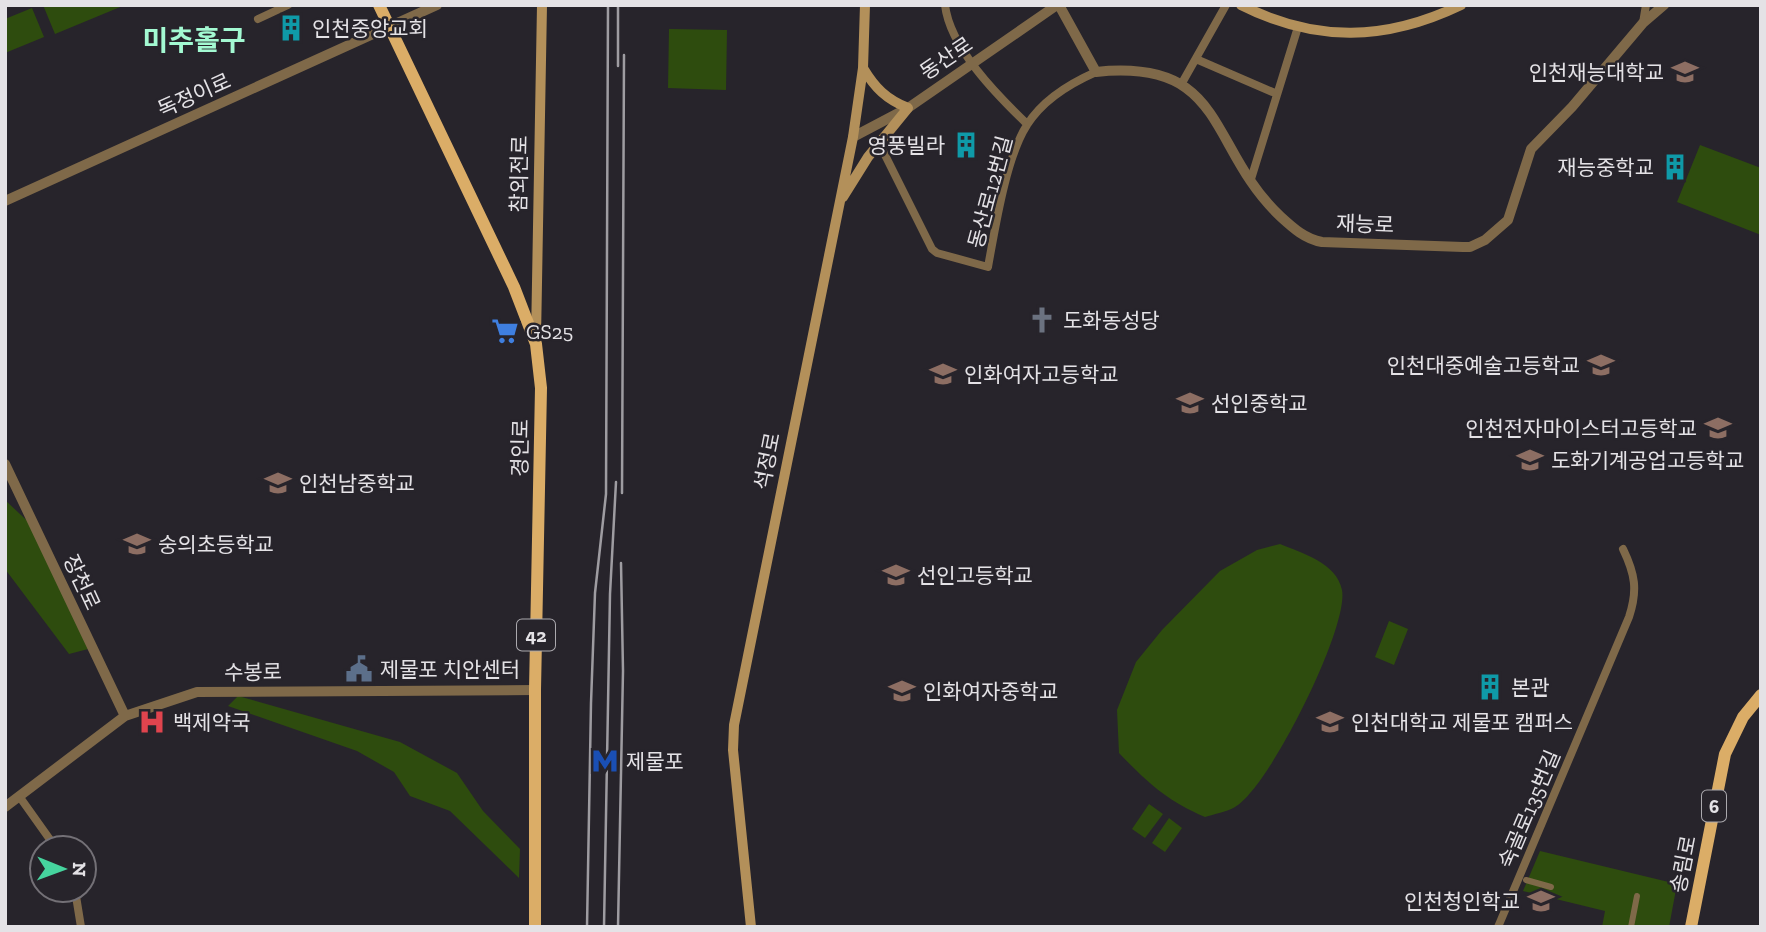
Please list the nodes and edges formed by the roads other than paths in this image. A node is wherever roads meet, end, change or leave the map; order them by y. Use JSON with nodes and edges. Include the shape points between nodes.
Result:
{"nodes":[{"id":1,"x":288,"y":5,"type":"edge"},
{"id":2,"x":379,"y":5,"type":"edge"},
{"id":3,"x":436,"y":5,"type":"edge"},
{"id":4,"x":542,"y":5,"type":"edge"},
{"id":5,"x":864,"y":5,"type":"edge"},
{"id":6,"x":945,"y":5,"type":"edge"},
{"id":7,"x":1058,"y":5,"type":"edge"},
{"id":8,"x":1226,"y":5,"type":"edge"},
{"id":9,"x":1241,"y":5,"type":"edge"},
{"id":10,"x":1461,"y":5,"type":"edge"},
{"id":11,"x":1646,"y":5,"type":"edge"},
{"id":12,"x":1664,"y":5,"type":"edge"},
{"id":13,"x":258,"y":19,"type":"dead end"},
{"id":14,"x":1643,"y":23,"type":"junction"},
{"id":15,"x":389,"y":27,"type":"junction"},
{"id":16,"x":1298,"y":27,"type":"junction"},
{"id":17,"x":1196,"y":59,"type":"junction"},
{"id":18,"x":972,"y":64,"type":"junction"},
{"id":19,"x":863,"y":68,"type":"junction"},
{"id":20,"x":1096,"y":72,"type":"junction"},
{"id":21,"x":1182,"y":83,"type":"junction"},
{"id":22,"x":1277,"y":94,"type":"junction"},
{"id":23,"x":908,"y":108,"type":"junction"},
{"id":24,"x":1027,"y":124,"type":"junction"},
{"id":25,"x":853,"y":137,"type":"junction"},
{"id":26,"x":879,"y":143,"type":"junction"},
{"id":27,"x":1251,"y":179,"type":"junction"},
{"id":28,"x":5,"y":201,"type":"edge"},
{"id":29,"x":837,"y":209,"type":"junction"},
{"id":30,"x":536,"y":344,"type":"junction"},
{"id":31,"x":5,"y":464,"type":"edge"},
{"id":32,"x":1623,"y":549,"type":"dead end"},
{"id":33,"x":535,"y":690,"type":"junction"},
{"id":34,"x":1761,"y":695,"type":"edge"},
{"id":35,"x":125,"y":716,"type":"junction"},
{"id":36,"x":19,"y":796,"type":"junction"},
{"id":37,"x":5,"y":807,"type":"edge"},
{"id":38,"x":45,"y":834,"type":"edge"},
{"id":39,"x":1526,"y":880,"type":"dead end"},
{"id":40,"x":1550,"y":887,"type":"dead end"},
{"id":41,"x":1637,"y":896,"type":"dead end"},
{"id":42,"x":77,"y":904,"type":"edge"},
{"id":43,"x":81,"y":927,"type":"edge"},
{"id":44,"x":535,"y":927,"type":"edge"},
{"id":45,"x":751,"y":927,"type":"edge"},
{"id":46,"x":1498,"y":927,"type":"edge"},
{"id":47,"x":1631,"y":927,"type":"edge"},
{"id":48,"x":1691,"y":927,"type":"edge"}],
"edges":[{"from":1,"to":13,"type":"street"},
{"from":2,"to":15,"type":"main road","name":"경인로","number":"42"},
{"from":3,"to":15,"type":"street","name":"독정이로"},
{"from":4,"to":30,"type":"main road","name":"참외전로"},
{"from":5,"to":19,"type":"main road","name":"석정로"},
{"from":6,"to":18,"type":"street","name":"동산로12번길","via":[[948,21]]},
{"from":7,"to":18,"type":"street","name":"동산로"},
{"from":7,"to":20,"type":"street"},
{"from":8,"to":17,"type":"street"},
{"from":9,"to":16,"type":"main road"},
{"from":10,"to":16,"type":"main road","via":[[1420,23],[1381,31]]},
{"from":11,"to":14,"type":"street"},
{"from":12,"to":14,"type":"street","name":"재능로"},
{"from":14,"to":27,"type":"street","name":"재능로","via":[[1531,149],[1508,220],[1492,236],[1470,247],[1312,240],[1276,212]]},
{"from":15,"to":28,"type":"street","name":"독정이로"},
{"from":15,"to":30,"type":"main road","name":"경인로","number":"42","via":[[514,286]]},
{"from":16,"to":22,"type":"street"},
{"from":17,"to":21,"type":"street"},
{"from":17,"to":22,"type":"street"},
{"from":18,"to":23,"type":"street","name":"동산로"},
{"from":18,"to":24,"type":"street","name":"동산로12번길"},
{"from":19,"to":23,"type":"main road","via":[[887,98]]},
{"from":19,"to":25,"type":"main road","name":"석정로"},
{"from":20,"to":21,"type":"street","name":"재능로","via":[[1140,70]]},
{"from":20,"to":24,"type":"street","via":[[1067,86]]},
{"from":21,"to":27,"type":"street","name":"재능로","via":[[1205,106]]},
{"from":22,"to":27,"type":"street"},
{"from":23,"to":25,"type":"street","name":"동산로"},
{"from":23,"to":26,"type":"main road"},
{"from":24,"to":26,"type":"street","name":"동산로12번길","via":[[1002,197],[988,267],[932,249]]},
{"from":25,"to":29,"type":"main road","name":"석정로"},
{"from":26,"to":29,"type":"main road"},
{"from":29,"to":45,"type":"main road","name":"석정로","via":[[734,725]]},
{"from":30,"to":33,"type":"main road","name":"경인로","number":"42","via":[[541,388]]},
{"from":31,"to":35,"type":"street","name":"장천로"},
{"from":32,"to":46,"type":"street","name":"숙골로135번길","via":[[1636,586],[1629,617]]},
{"from":33,"to":35,"type":"street","name":"수봉로","via":[[197,692]]},
{"from":33,"to":44,"type":"main road","name":"경인로","number":"42"},
{"from":34,"to":48,"type":"main road","name":"송림로","number":"6","via":[[1743,717],[1725,754]]},
{"from":35,"to":36,"type":"street","name":"수봉로"},
{"from":36,"to":37,"type":"street","name":"수봉로"},
{"from":36,"to":38,"type":"street"},
{"from":39,"to":40,"type":"street"},
{"from":41,"to":47,"type":"street"},
{"from":42,"to":43,"type":"street"}]}
